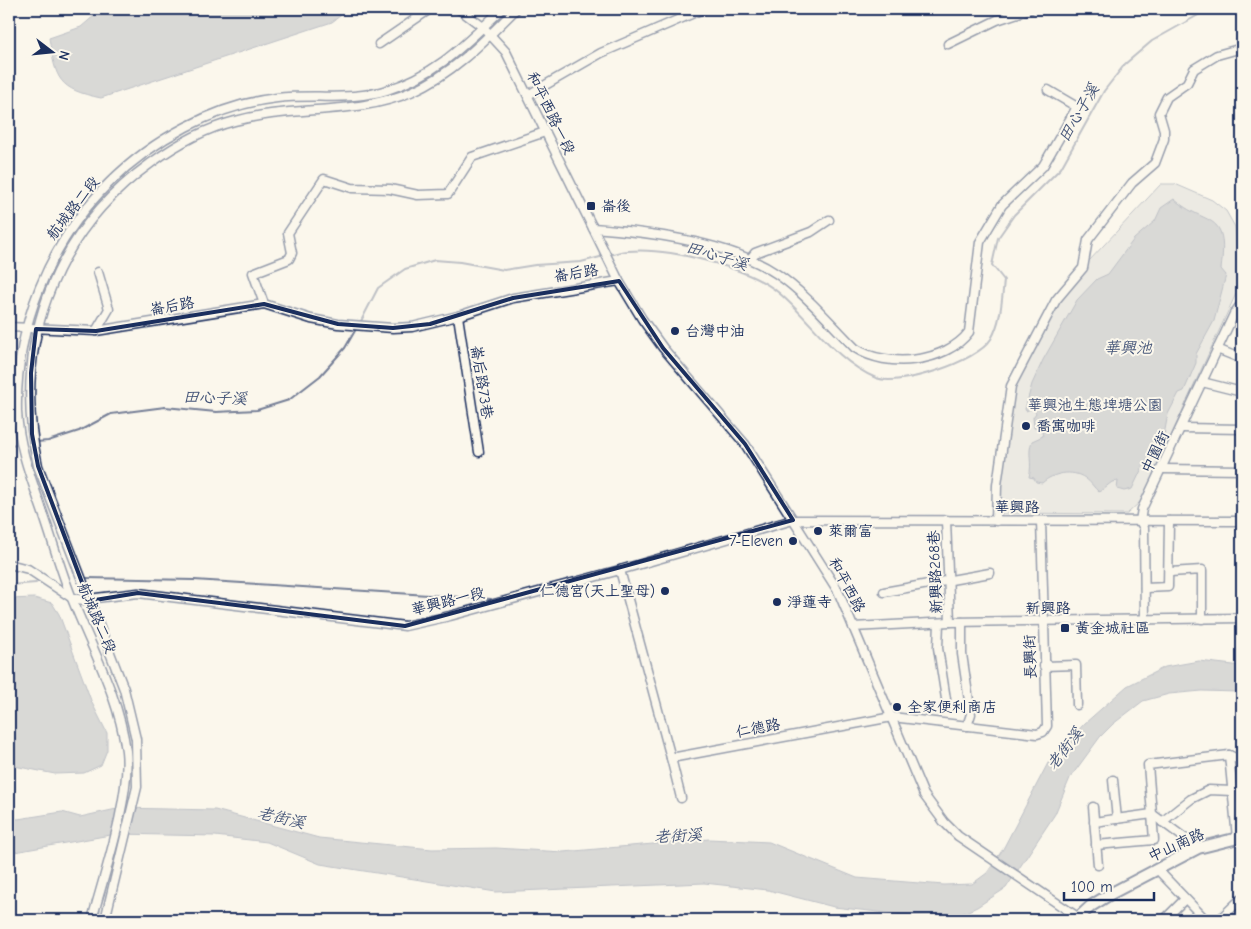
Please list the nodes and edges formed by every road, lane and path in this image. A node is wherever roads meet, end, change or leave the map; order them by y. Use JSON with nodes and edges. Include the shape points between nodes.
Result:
{"nodes":[{"id":1,"x":430,"y":9,"type":"edge"},
{"id":2,"x":459,"y":9,"type":"edge"},
{"id":3,"x":502,"y":9,"type":"edge"},
{"id":4,"x":516,"y":9,"type":"edge"},
{"id":5,"x":703,"y":9,"type":"edge"},
{"id":6,"x":1030,"y":9,"type":"edge"},
{"id":7,"x":483,"y":27,"type":"junction"},
{"id":8,"x":490,"y":35,"type":"junction"},
{"id":9,"x":379,"y":44,"type":"dead end"},
{"id":10,"x":948,"y":44,"type":"dead end"},
{"id":11,"x":1242,"y":48,"type":"edge"},
{"id":12,"x":1048,"y":90,"type":"dead end"},
{"id":13,"x":528,"y":95,"type":"junction"},
{"id":14,"x":545,"y":132,"type":"junction"},
{"id":15,"x":829,"y":220,"type":"dead end"},
{"id":16,"x":593,"y":228,"type":"junction"},
{"id":17,"x":751,"y":258,"type":"junction"},
{"id":18,"x":613,"y":269,"type":"joint"},
{"id":19,"x":98,"y":272,"type":"dead end"},
{"id":20,"x":619,"y":281,"type":"junction"},
{"id":21,"x":264,"y":304,"type":"junction"},
{"id":22,"x":1242,"y":308,"type":"edge"},
{"id":23,"x":458,"y":316,"type":"junction"},
{"id":24,"x":9,"y":327,"type":"edge"},
{"id":25,"x":25,"y":328,"type":"junction"},
{"id":26,"x":36,"y":330,"type":"junction"},
{"id":27,"x":96,"y":331,"type":"junction"},
{"id":28,"x":1217,"y":349,"type":"junction"},
{"id":29,"x":1242,"y":350,"type":"edge"},
{"id":30,"x":1240,"y":358,"type":"edge"},
{"id":31,"x":1202,"y":382,"type":"junction"},
{"id":32,"x":1242,"y":392,"type":"edge"},
{"id":33,"x":1182,"y":428,"type":"junction"},
{"id":34,"x":1242,"y":429,"type":"edge"},
{"id":35,"x":479,"y":452,"type":"dead end"},
{"id":36,"x":1163,"y":469,"type":"junction"},
{"id":37,"x":1242,"y":470,"type":"edge"},
{"id":38,"x":793,"y":520,"type":"junction"},
{"id":39,"x":946,"y":520,"type":"junction"},
{"id":40,"x":1041,"y":520,"type":"junction"},
{"id":41,"x":996,"y":521,"type":"junction"},
{"id":42,"x":1140,"y":521,"type":"junction"},
{"id":43,"x":1169,"y":521,"type":"junction"},
{"id":44,"x":1242,"y":522,"type":"edge"},
{"id":45,"x":9,"y":564,"type":"edge"},
{"id":46,"x":620,"y":570,"type":"junction"},
{"id":47,"x":1170,"y":572,"type":"junction"},
{"id":48,"x":990,"y":573,"type":"dead end"},
{"id":49,"x":949,"y":579,"type":"junction"},
{"id":50,"x":1145,"y":588,"type":"junction"},
{"id":51,"x":884,"y":592,"type":"dead end"},
{"id":52,"x":72,"y":598,"type":"junction"},
{"id":53,"x":89,"y":601,"type":"junction"},
{"id":54,"x":1202,"y":618,"type":"junction"},
{"id":55,"x":1242,"y":618,"type":"edge"},
{"id":56,"x":1145,"y":621,"type":"junction"},
{"id":57,"x":950,"y":622,"type":"junction"},
{"id":58,"x":962,"y":622,"type":"junction"},
{"id":59,"x":1043,"y":622,"type":"junction"},
{"id":60,"x":939,"y":623,"type":"junction"},
{"id":61,"x":853,"y":626,"type":"junction"},
{"id":62,"x":1044,"y":666,"type":"junction"},
{"id":63,"x":946,"y":699,"type":"dead end"},
{"id":64,"x":1077,"y":705,"type":"dead end"},
{"id":65,"x":892,"y":717,"type":"junction"},
{"id":66,"x":968,"y":726,"type":"junction"},
{"id":67,"x":1042,"y":732,"type":"joint"},
{"id":68,"x":1229,"y":755,"type":"junction"},
{"id":69,"x":671,"y":758,"type":"junction"},
{"id":70,"x":1242,"y":761,"type":"edge"},
{"id":71,"x":1113,"y":780,"type":"dead end"},
{"id":72,"x":1232,"y":791,"type":"junction"},
{"id":73,"x":681,"y":798,"type":"dead end"},
{"id":74,"x":1093,"y":807,"type":"dead end"},
{"id":75,"x":1152,"y":814,"type":"junction"},
{"id":76,"x":1117,"y":819,"type":"junction"},
{"id":77,"x":1094,"y":822,"type":"junction"},
{"id":78,"x":1162,"y":822,"type":"junction"},
{"id":79,"x":1239,"y":837,"type":"edge"},
{"id":80,"x":1096,"y":845,"type":"junction"},
{"id":81,"x":1198,"y":848,"type":"junction"},
{"id":82,"x":1098,"y":865,"type":"dead end"},
{"id":83,"x":1157,"y":869,"type":"junction"},
{"id":84,"x":1185,"y":898,"type":"junction"},
{"id":85,"x":1242,"y":898,"type":"edge"},
{"id":86,"x":1079,"y":919,"type":"edge"},
{"id":87,"x":92,"y":920,"type":"edge"},
{"id":88,"x":105,"y":920,"type":"edge"},
{"id":89,"x":1164,"y":920,"type":"edge"},
{"id":90,"x":1206,"y":920,"type":"edge"},
{"id":91,"x":1219,"y":920,"type":"edge"}],
"edges":[{"from":1,"to":9,"type":"street"},
{"from":2,"to":7,"type":"street","name":"和平西路一段"},
{"from":3,"to":7,"type":"street","name":"航城路二段"},
{"from":4,"to":8,"type":"street","name":"航城路二段"},
{"from":5,"to":13,"type":"street","via":[[601,54]]},
{"from":6,"to":10,"type":"street","via":[[997,20]]},
{"from":7,"to":8,"type":"street","name":"和平西路一段"},
{"from":7,"to":25,"type":"street","name":"航城路二段","via":[[449,60],[386,90],[356,95],[276,98],[245,104],[212,115],[139,156],[109,182],[67,234],[38,290]]},
{"from":8,"to":13,"type":"street","name":"和平西路一段","via":[[506,52]]},
{"from":8,"to":26,"type":"street","name":"航城路二段","via":[[458,64],[398,97],[372,104],[257,115],[214,127],[168,151],[129,178],[72,244],[54,277]]},
{"from":11,"to":41,"type":"street","via":[[1207,60],[1194,69],[1187,83],[1167,97],[1159,113],[1164,139],[1155,163],[1132,183],[1088,240],[1083,268],[1056,300],[1011,386],[997,485]]},
{"from":12,"to":17,"type":"street","via":[[1077,107],[1053,153],[1002,205],[980,242],[969,332],[952,348],[900,361],[863,354],[792,285]]},
{"from":13,"to":14,"type":"street","name":"和平西路一段"},
{"from":14,"to":16,"type":"street","name":"和平西路一段"},
{"from":14,"to":21,"type":"street","via":[[472,157],[448,194],[418,195],[390,189],[352,188],[324,179],[288,233],[292,253],[289,259],[253,274]]},
{"from":15,"to":17,"type":"street","via":[[811,232],[754,253]]},
{"from":16,"to":17,"type":"street","via":[[651,232]]},
{"from":16,"to":18,"type":"street","name":"和平西路一段"},
{"from":18,"to":20,"type":"street","name":"和平西路"},
{"from":19,"to":27,"type":"street","via":[[109,309]]},
{"from":20,"to":23,"type":"street","name":"崙后路","via":[[513,298]]},
{"from":20,"to":38,"type":"street","name":"和平西路","via":[[663,348],[745,444]]},
{"from":21,"to":23,"type":"street","name":"崙后路","via":[[338,324],[393,328],[421,326]]},
{"from":21,"to":27,"type":"street","name":"崙后路"},
{"from":22,"to":28,"type":"street","name":"中園街","via":[[1234,314]]},
{"from":23,"to":35,"type":"street","name":"崙后路73巷"},
{"from":24,"to":25,"type":"street","name":"崙后路"},
{"from":25,"to":26,"type":"street","name":"崙后路"},
{"from":25,"to":52,"type":"street","name":"航城路二段","via":[[18,403],[20,438],[26,465]]},
{"from":26,"to":27,"type":"street","name":"崙后路"},
{"from":26,"to":53,"type":"street","name":"航城路二段","via":[[31,373],[32,434],[38,464]]},
{"from":28,"to":30,"type":"street"},
{"from":28,"to":31,"type":"street","name":"中園街"},
{"from":29,"to":30,"type":"street"},
{"from":31,"to":32,"type":"street"},
{"from":31,"to":33,"type":"street","name":"中園街"},
{"from":33,"to":34,"type":"street"},
{"from":33,"to":36,"type":"street","name":"中園街"},
{"from":36,"to":37,"type":"street"},
{"from":36,"to":42,"type":"street","name":"中園街","via":[[1142,510]]},
{"from":38,"to":39,"type":"street","name":"華興路"},
{"from":38,"to":46,"type":"street","name":"華興路一段"},
{"from":38,"to":61,"type":"street","name":"和平西路","via":[[838,591]]},
{"from":39,"to":41,"type":"street","name":"華興路"},
{"from":39,"to":49,"type":"street","name":"新興路268巷"},
{"from":40,"to":41,"type":"street","name":"華興路"},
{"from":40,"to":42,"type":"street","name":"華興路"},
{"from":40,"to":59,"type":"street","name":"長興街"},
{"from":42,"to":43,"type":"street","name":"華興路"},
{"from":42,"to":50,"type":"street","name":"中園街","via":[[1144,528]]},
{"from":43,"to":44,"type":"street","name":"華興路"},
{"from":43,"to":47,"type":"street"},
{"from":45,"to":52,"type":"street","via":[[28,570]]},
{"from":46,"to":53,"type":"street","name":"華興路一段","via":[[404,626],[138,593]]},
{"from":46,"to":69,"type":"street"},
{"from":47,"to":50,"type":"street","via":[[1168,587]]},
{"from":47,"to":54,"type":"street","via":[[1202,570]]},
{"from":48,"to":49,"type":"street"},
{"from":49,"to":51,"type":"street"},
{"from":49,"to":57,"type":"street","name":"新興路268巷"},
{"from":50,"to":56,"type":"street","name":"中園街"},
{"from":52,"to":53,"type":"street","name":"華興路一段"},
{"from":52,"to":87,"type":"street","name":"航城路二段","via":[[108,681],[126,756],[124,788]]},
{"from":53,"to":88,"type":"street","name":"航城路二段","via":[[124,689],[136,739],[137,786]]},
{"from":54,"to":55,"type":"street","name":"新興路"},
{"from":54,"to":56,"type":"street","name":"新興路"},
{"from":56,"to":59,"type":"street","name":"新興路"},
{"from":57,"to":58,"type":"street","name":"新興路"},
{"from":57,"to":60,"type":"street","name":"新興路"},
{"from":58,"to":59,"type":"street","name":"新興路"},
{"from":58,"to":66,"type":"street","via":[[962,654],[971,714]]},
{"from":59,"to":62,"type":"street","name":"長興街"},
{"from":60,"to":61,"type":"street","name":"新興路"},
{"from":60,"to":63,"type":"street","via":[[938,648]]},
{"from":61,"to":65,"type":"street","name":"和平西路"},
{"from":62,"to":64,"type":"street","via":[[1076,665]]},
{"from":62,"to":67,"type":"street","name":"長興街","via":[[1046,726]]},
{"from":65,"to":66,"type":"street","name":"仁德路"},
{"from":65,"to":69,"type":"street","name":"仁德路"},
{"from":65,"to":86,"type":"street","name":"和平西路","via":[[924,795],[944,822],[980,852]]},
{"from":66,"to":67,"type":"street","name":"仁德路"},
{"from":68,"to":70,"type":"street"},
{"from":68,"to":72,"type":"street"},
{"from":68,"to":75,"type":"street","via":[[1148,765]]},
{"from":69,"to":73,"type":"street"},
{"from":71,"to":76,"type":"street"},
{"from":72,"to":78,"type":"street","via":[[1209,790],[1191,799]]},
{"from":72,"to":79,"type":"street"},
{"from":74,"to":77,"type":"street"},
{"from":75,"to":76,"type":"street"},
{"from":75,"to":78,"type":"street"},
{"from":75,"to":80,"type":"street","via":[[1154,840]]},
{"from":76,"to":77,"type":"street"},
{"from":77,"to":80,"type":"street"},
{"from":78,"to":81,"type":"street"},
{"from":79,"to":81,"type":"main road","name":"中山南路"},
{"from":80,"to":82,"type":"street"},
{"from":81,"to":83,"type":"main road","name":"中山南路"},
{"from":83,"to":84,"type":"street"},
{"from":83,"to":86,"type":"main road","name":"中山南路","via":[[1112,893]]},
{"from":84,"to":89,"type":"street"},
{"from":84,"to":90,"type":"street"},
{"from":85,"to":91,"type":"street"}]}
